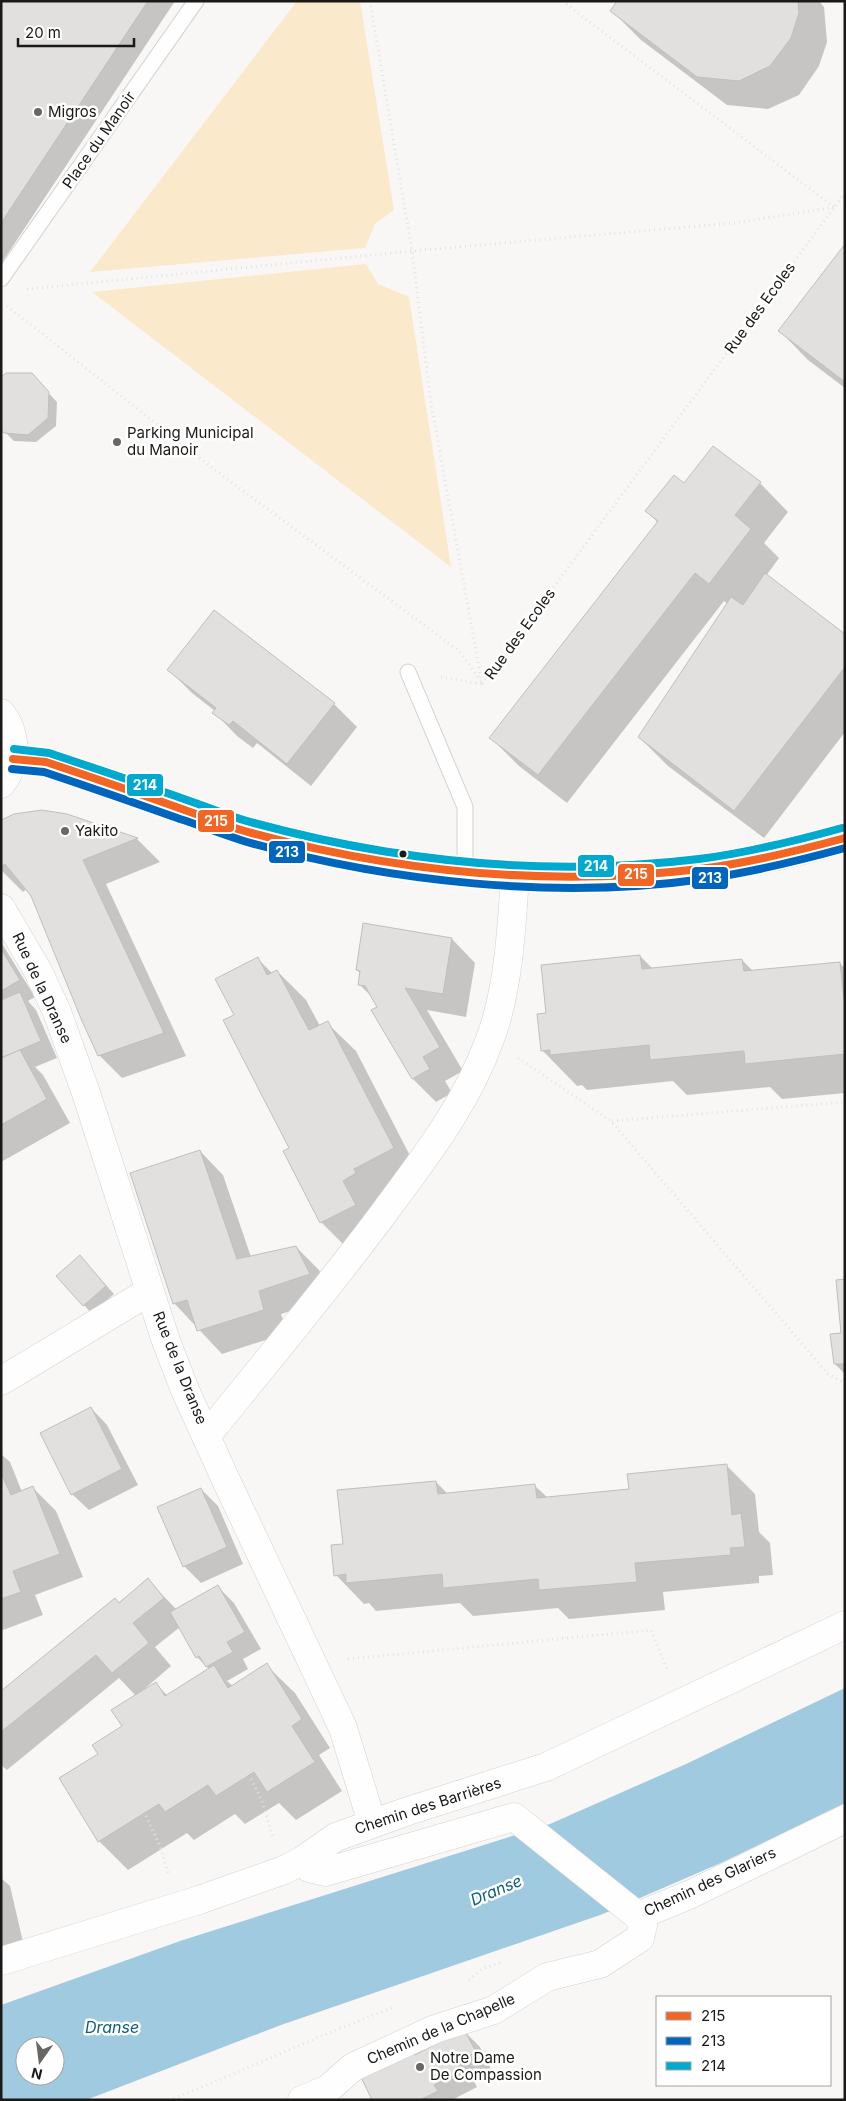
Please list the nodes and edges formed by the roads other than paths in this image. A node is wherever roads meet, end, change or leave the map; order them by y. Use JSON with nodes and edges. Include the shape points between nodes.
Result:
{"nodes":[{"id":1,"x":196,"y":1,"type":"edge"},
{"id":2,"x":1,"y":279,"type":"edge"},
{"id":3,"x":408,"y":672,"type":"road end"},
{"id":4,"x":1,"y":713,"type":"edge"},
{"id":5,"x":13,"y":759,"type":"junction"},
{"id":6,"x":1,"y":784,"type":"edge"},
{"id":7,"x":845,"y":838,"type":"edge"},
{"id":8,"x":465,"y":872,"type":"junction"},
{"id":9,"x":515,"y":875,"type":"junction"},
{"id":10,"x":1,"y":908,"type":"edge"},
{"id":11,"x":150,"y":1291,"type":"junction"},
{"id":12,"x":1,"y":1381,"type":"edge"},
{"id":13,"x":207,"y":1434,"type":"junction"},
{"id":14,"x":845,"y":1625,"type":"edge"},
{"id":15,"x":845,"y":1819,"type":"edge"},
{"id":16,"x":372,"y":1823,"type":"junction"},
{"id":17,"x":303,"y":1860,"type":"junction"},
{"id":18,"x":638,"y":1916,"type":"junction"},
{"id":19,"x":1,"y":1961,"type":"edge"},
{"id":20,"x":302,"y":2100,"type":"edge"}],
"edges":[{"from":1,"to":2,"type":"lane","name":"Place du Manoir"},
{"from":3,"to":8,"type":"lane","via":[[465,807]]},
{"from":4,"to":5,"type":"street","via":[[12,733]]},
{"from":5,"to":6,"type":"street"},
{"from":5,"to":8,"type":"street","via":[[46,762],[251,833],[372,860]]},
{"from":7,"to":9,"type":"street","via":[[784,855],[678,871],[608,876]]},
{"from":8,"to":9,"type":"street"},
{"from":9,"to":13,"type":"street","via":[[500,1006],[490,1040],[462,1102],[425,1158],[336,1277]]},
{"from":10,"to":11,"type":"street","name":"Rue de la Dranse","via":[[38,971],[57,1012]]},
{"from":11,"to":12,"type":"street"},
{"from":11,"to":13,"type":"street","name":"Rue de la Dranse","via":[[185,1390]]},
{"from":13,"to":16,"type":"street","name":"Rue de la Dranse","via":[[343,1728]]},
{"from":14,"to":16,"type":"street","name":"Chemin des Barrières","via":[[546,1767]]},
{"from":15,"to":18,"type":"street","name":"Chemin des Glariers","via":[[691,1894]]},
{"from":16,"to":17,"type":"street","name":"Chemin des Barrières","via":[[336,1837]]},
{"from":17,"to":18,"type":"street","name":"Chemin des Glariers","via":[[310,1868],[325,1872],[514,1817]]},
{"from":17,"to":19,"type":"street","name":"Chemin des Barrières","via":[[284,1870],[199,1900]]},
{"from":18,"to":20,"type":"street","name":"Chemin de la Chapelle","via":[[643,1925],[640,1938],[600,1964],[547,1978],[506,2004],[435,2030],[353,2067],[328,2089]]}]}
